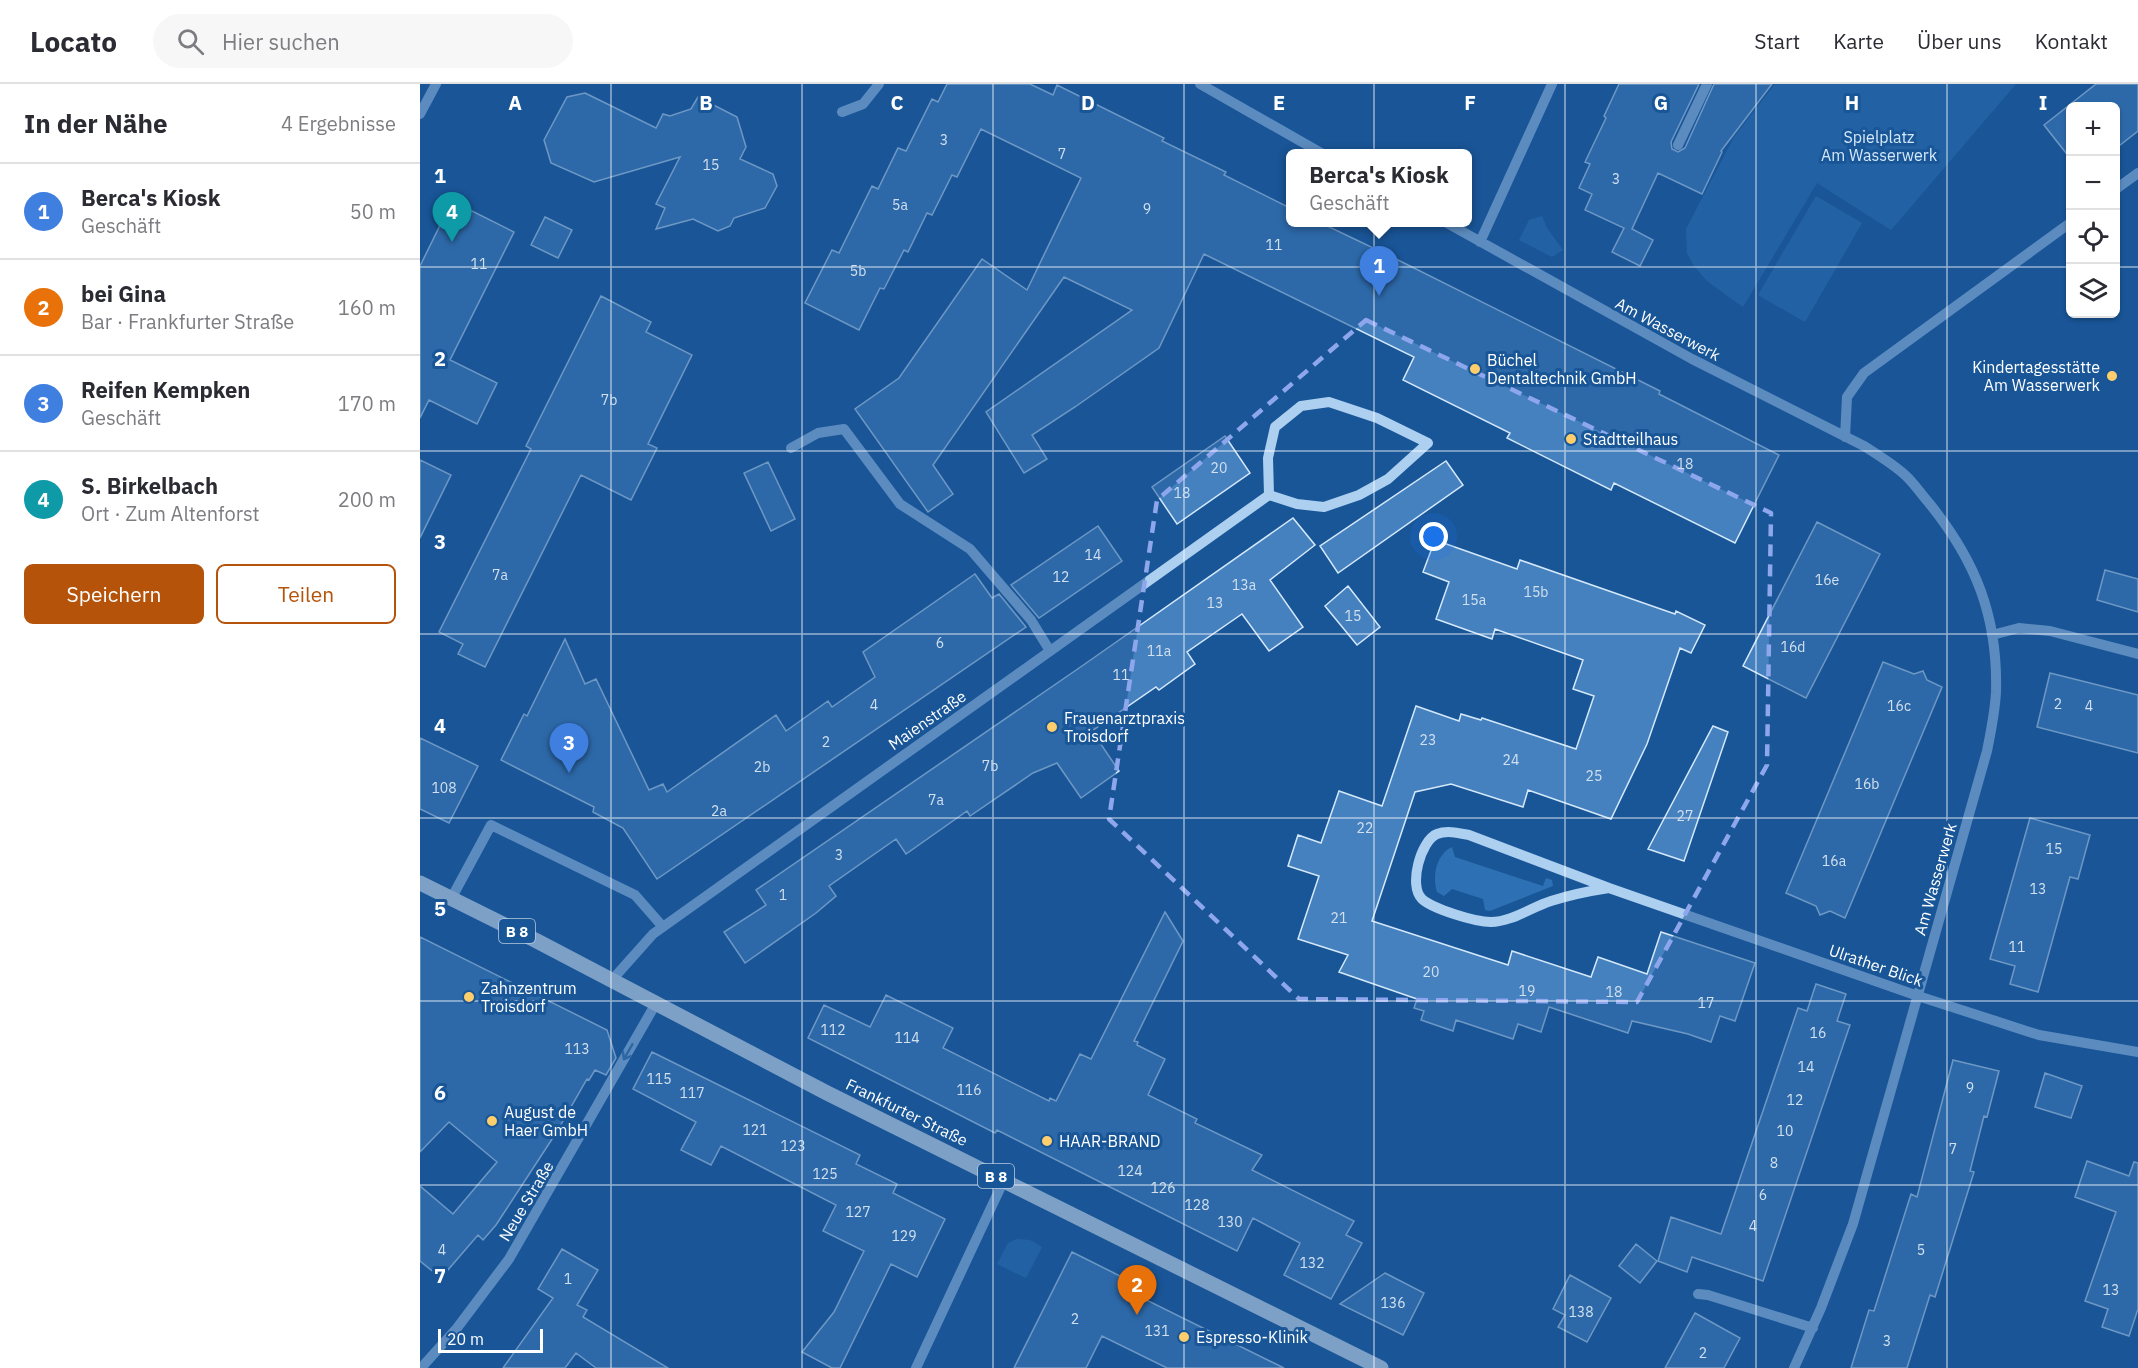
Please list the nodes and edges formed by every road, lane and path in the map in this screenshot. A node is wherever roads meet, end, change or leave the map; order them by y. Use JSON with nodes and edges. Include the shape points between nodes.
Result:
{"nodes":[{"id":1,"x":436,"y":84,"type":"edge"},
{"id":2,"x":879,"y":84,"type":"edge"},
{"id":3,"x":1200,"y":84,"type":"edge"},
{"id":4,"x":1552,"y":84,"type":"edge"},
{"id":5,"x":1707,"y":84,"type":"edge"},
{"id":6,"x":842,"y":112,"type":"dead end"},
{"id":7,"x":420,"y":114,"type":"edge"},
{"id":8,"x":1678,"y":145,"type":"dead end"},
{"id":9,"x":1316,"y":149,"type":"edge"},
{"id":10,"x":2138,"y":173,"type":"edge"},
{"id":11,"x":2120,"y":186,"type":"edge"},
{"id":12,"x":2066,"y":226,"type":"edge"},
{"id":13,"x":1454,"y":227,"type":"edge"},
{"id":14,"x":1480,"y":242,"type":"junction"},
{"id":15,"x":1845,"y":437,"type":"junction"},
{"id":16,"x":791,"y":448,"type":"dead end"},
{"id":17,"x":1269,"y":495,"type":"junction"},
{"id":18,"x":1992,"y":635,"type":"junction"},
{"id":19,"x":1050,"y":651,"type":"junction"},
{"id":20,"x":2138,"y":654,"type":"edge"},
{"id":21,"x":420,"y":883,"type":"edge"},
{"id":22,"x":1609,"y":888,"type":"junction"},
{"id":23,"x":451,"y":899,"type":"junction"},
{"id":24,"x":663,"y":927,"type":"junction"},
{"id":25,"x":612,"y":980,"type":"junction"},
{"id":26,"x":1918,"y":996,"type":"junction"},
{"id":27,"x":655,"y":1005,"type":"junction"},
{"id":28,"x":2138,"y":1052,"type":"edge"},
{"id":29,"x":1004,"y":1180,"type":"junction"},
{"id":30,"x":1698,"y":1294,"type":"dead end"},
{"id":31,"x":1813,"y":1328,"type":"junction"},
{"id":32,"x":421,"y":1368,"type":"edge"},
{"id":33,"x":916,"y":1368,"type":"edge"},
{"id":34,"x":1381,"y":1368,"type":"edge"},
{"id":35,"x":1794,"y":1368,"type":"edge"}],
"edges":[{"from":1,"to":7,"type":"street"},
{"from":2,"to":6,"type":"street","via":[[863,104]]},
{"from":3,"to":9,"type":"street"},
{"from":4,"to":14,"type":"street"},
{"from":5,"to":8,"type":"street"},
{"from":10,"to":11,"type":"street"},
{"from":12,"to":15,"type":"street","via":[[1864,373],[1847,397]]},
{"from":13,"to":14,"type":"street","name":"Am Wasserwerk"},
{"from":14,"to":15,"type":"street","name":"Am Wasserwerk","via":[[1683,354]]},
{"from":15,"to":18,"type":"street","name":"Am Wasserwerk","via":[[1906,476],[1939,516],[1977,579]]},
{"from":16,"to":19,"type":"street","via":[[818,433],[844,429],[900,504],[970,549],[1030,620]]},
{"from":17,"to":17,"type":"street","via":[[1324,507],[1359,495],[1388,479],[1428,443],[1377,418],[1329,402],[1301,406],[1275,428],[1268,458]]},
{"from":17,"to":19,"type":"street","name":"Maienstraße"},
{"from":18,"to":20,"type":"street","via":[[2019,628],[2050,631]]},
{"from":18,"to":26,"type":"street","name":"Am Wasserwerk","via":[[1996,692],[1987,751]]},
{"from":19,"to":24,"type":"street","name":"Maienstraße"},
{"from":21,"to":23,"type":"main road","name":"Frankfurter Straße","number":"B 8"},
{"from":22,"to":22,"type":"street","name":"Ulrather Blick","via":[[1512,850],[1450,832],[1436,834],[1425,845],[1416,874],[1420,898],[1447,912],[1491,922]]},
{"from":22,"to":26,"type":"street","name":"Ulrather Blick"},
{"from":23,"to":24,"type":"street","via":[[491,825],[635,895]]},
{"from":23,"to":25,"type":"main road","name":"Frankfurter Straße","number":"B 8"},
{"from":24,"to":25,"type":"street","name":"Maienstraße"},
{"from":25,"to":27,"type":"main road","name":"Frankfurter Straße","number":"B 8"},
{"from":26,"to":28,"type":"street","name":"Ulrather Blick","via":[[2039,1035]]},
{"from":26,"to":31,"type":"street","name":"Am Wasserwerk","via":[[1852,1224]]},
{"from":27,"to":29,"type":"main road","name":"Frankfurter Straße","number":"B 8"},
{"from":27,"to":32,"type":"street","name":"Neue Straße","one_way":true,"via":[[509,1259]]},
{"from":29,"to":33,"type":"street"},
{"from":29,"to":34,"type":"main road","name":"Frankfurter Straße","number":"B 8"},
{"from":30,"to":31,"type":"street"},
{"from":31,"to":35,"type":"street","name":"Am Wasserwerk"}]}
